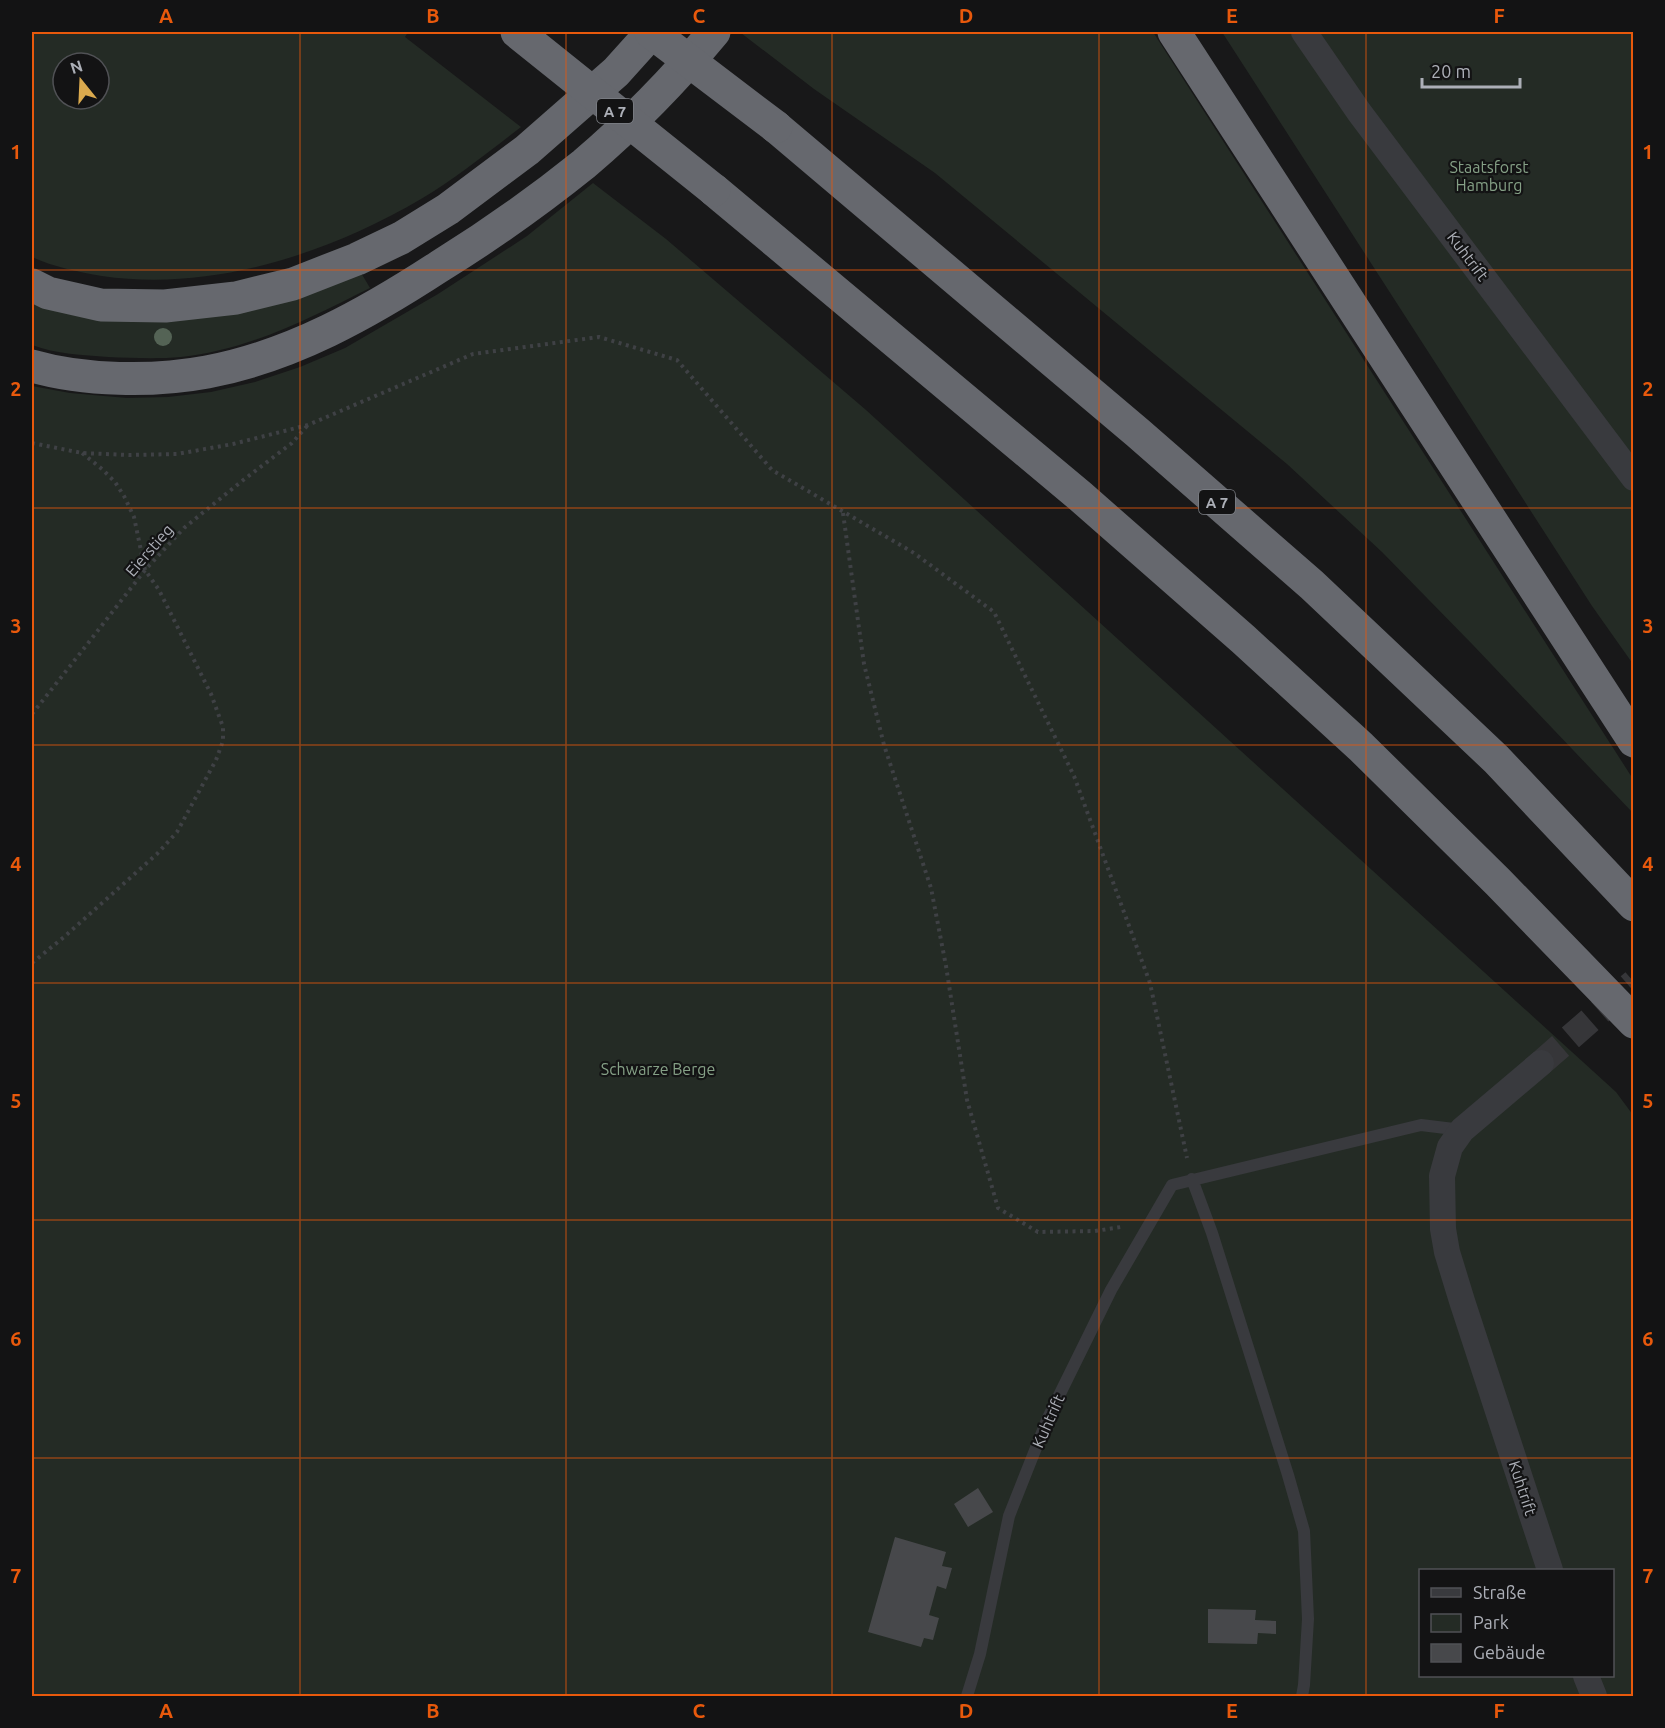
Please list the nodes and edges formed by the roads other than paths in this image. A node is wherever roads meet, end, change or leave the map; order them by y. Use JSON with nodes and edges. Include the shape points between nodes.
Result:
{"nodes":[{"id":1,"x":517,"y":32,"type":"edge"},
{"id":2,"x":652,"y":32,"type":"edge"},
{"id":3,"x":714,"y":32,"type":"edge"},
{"id":4,"x":1174,"y":32,"type":"edge"},
{"id":5,"x":1304,"y":32,"type":"edge"},
{"id":6,"x":32,"y":285,"type":"edge"},
{"id":7,"x":32,"y":366,"type":"edge"},
{"id":8,"x":1634,"y":478,"type":"edge"},
{"id":9,"x":1634,"y":741,"type":"edge"},
{"id":10,"x":1634,"y":905,"type":"edge"},
{"id":11,"x":1634,"y":1022,"type":"edge"},
{"id":12,"x":1541,"y":1063,"type":"tunnel mouth"},
{"id":13,"x":1462,"y":1130,"type":"junction"},
{"id":14,"x":1192,"y":1179,"type":"junction"},
{"id":15,"x":1550,"y":1569,"type":"edge"},
{"id":16,"x":1586,"y":1677,"type":"edge"},
{"id":17,"x":967,"y":1696,"type":"edge"},
{"id":18,"x":1302,"y":1696,"type":"edge"},
{"id":19,"x":1594,"y":1696,"type":"edge"}],
"edges":[{"from":1,"to":11,"type":"highway","number":"A 7","bridge":true,"via":[[714,190],[1080,496],[1260,654],[1361,747]]},
{"from":2,"to":6,"type":"highway","via":[[616,72],[527,150],[448,209],[357,260],[293,284],[236,298],[165,306],[101,305],[48,293]]},
{"from":2,"to":10,"type":"highway","number":"A 7","bridge":true,"via":[[776,127],[1312,585],[1496,759]]},
{"from":3,"to":7,"type":"highway","via":[[651,102],[585,163],[497,230],[354,319],[308,341],[206,373],[119,378]]},
{"from":4,"to":9,"type":"highway"},
{"from":5,"to":8,"type":"street","name":"Kuhtrift","via":[[1359,112]]},
{"from":12,"to":13,"type":"street","name":"Kuhtrift"},
{"from":13,"to":14,"type":"lane","name":"Kuhtrift","via":[[1420,1125]]},
{"from":13,"to":15,"type":"street","name":"Kuhtrift","via":[[1450,1147],[1442,1176],[1446,1252]]},
{"from":14,"to":17,"type":"lane","name":"Kuhtrift","via":[[1172,1185],[1111,1290],[1047,1420],[1009,1516],[980,1654]]},
{"from":14,"to":18,"type":"lane","via":[[1304,1531],[1308,1619]]},
{"from":16,"to":19,"type":"street"}]}
